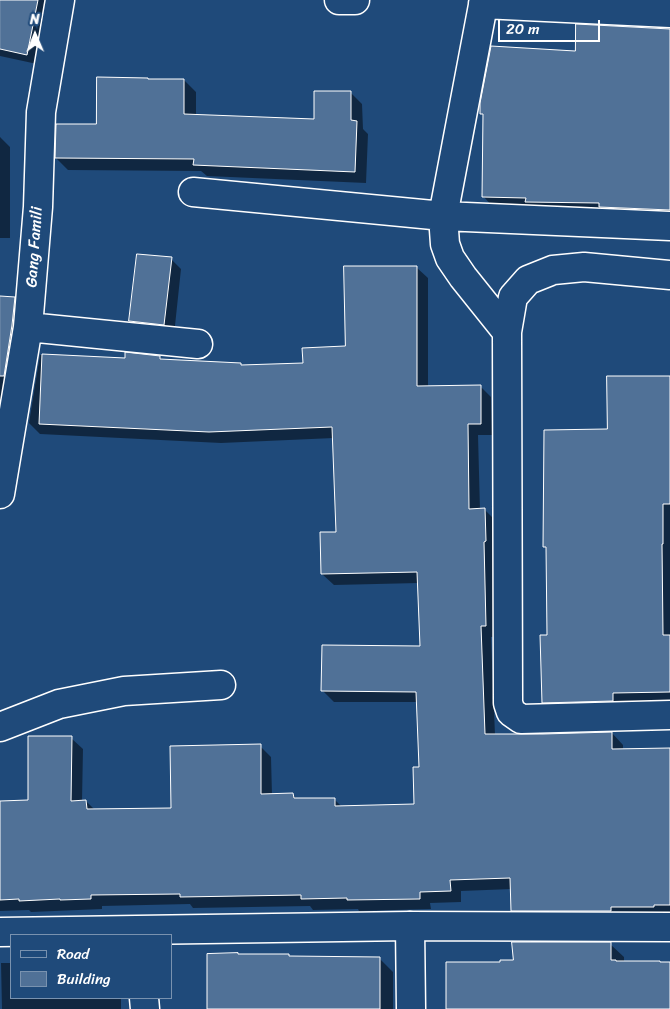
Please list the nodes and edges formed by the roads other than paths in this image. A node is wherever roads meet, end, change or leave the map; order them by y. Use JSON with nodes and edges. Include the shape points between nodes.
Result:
{"nodes":[{"id":1,"x":60,"y":0,"type":"edge"},
{"id":2,"x":338,"y":0,"type":"edge"},
{"id":3,"x":355,"y":0,"type":"edge"},
{"id":4,"x":483,"y":2,"type":"edge"},
{"id":5,"x":670,"y":13,"type":"edge"},
{"id":6,"x":193,"y":192,"type":"dead end"},
{"id":7,"x":443,"y":216,"type":"junction"},
{"id":8,"x":670,"y":226,"type":"edge"},
{"id":9,"x":670,"y":275,"type":"edge"},
{"id":10,"x":28,"y":326,"type":"junction"},
{"id":11,"x":506,"y":332,"type":"junction"},
{"id":12,"x":198,"y":344,"type":"dead end"},
{"id":13,"x":0,"y":494,"type":"edge"},
{"id":14,"x":221,"y":685,"type":"dead end"},
{"id":15,"x":670,"y":715,"type":"edge"},
{"id":16,"x":0,"y":727,"type":"edge"},
{"id":17,"x":410,"y":926,"type":"junction"},
{"id":18,"x":670,"y":927,"type":"edge"},
{"id":19,"x":0,"y":932,"type":"edge"},
{"id":20,"x":139,"y":932,"type":"edge"},
{"id":21,"x":411,"y":1009,"type":"edge"}],
"edges":[{"from":1,"to":10,"type":"street","name":"Gang Famili","via":[[41,112],[38,207]]},
{"from":2,"to":3,"type":"street"},
{"from":4,"to":5,"type":"street"},
{"from":4,"to":7,"type":"street"},
{"from":6,"to":7,"type":"street"},
{"from":7,"to":8,"type":"street"},
{"from":7,"to":11,"type":"street","via":[[445,244],[450,258]]},
{"from":9,"to":11,"type":"street","via":[[584,267],[553,270],[528,280],[513,297]]},
{"from":10,"to":12,"type":"street"},
{"from":10,"to":13,"type":"street","name":"Gang Famili"},
{"from":11,"to":15,"type":"street","via":[[508,703],[511,712],[521,719]]},
{"from":14,"to":16,"type":"street","via":[[124,691],[59,704]]},
{"from":17,"to":18,"type":"street"},
{"from":17,"to":20,"type":"street"},
{"from":17,"to":21,"type":"street"},
{"from":19,"to":20,"type":"street"}]}
